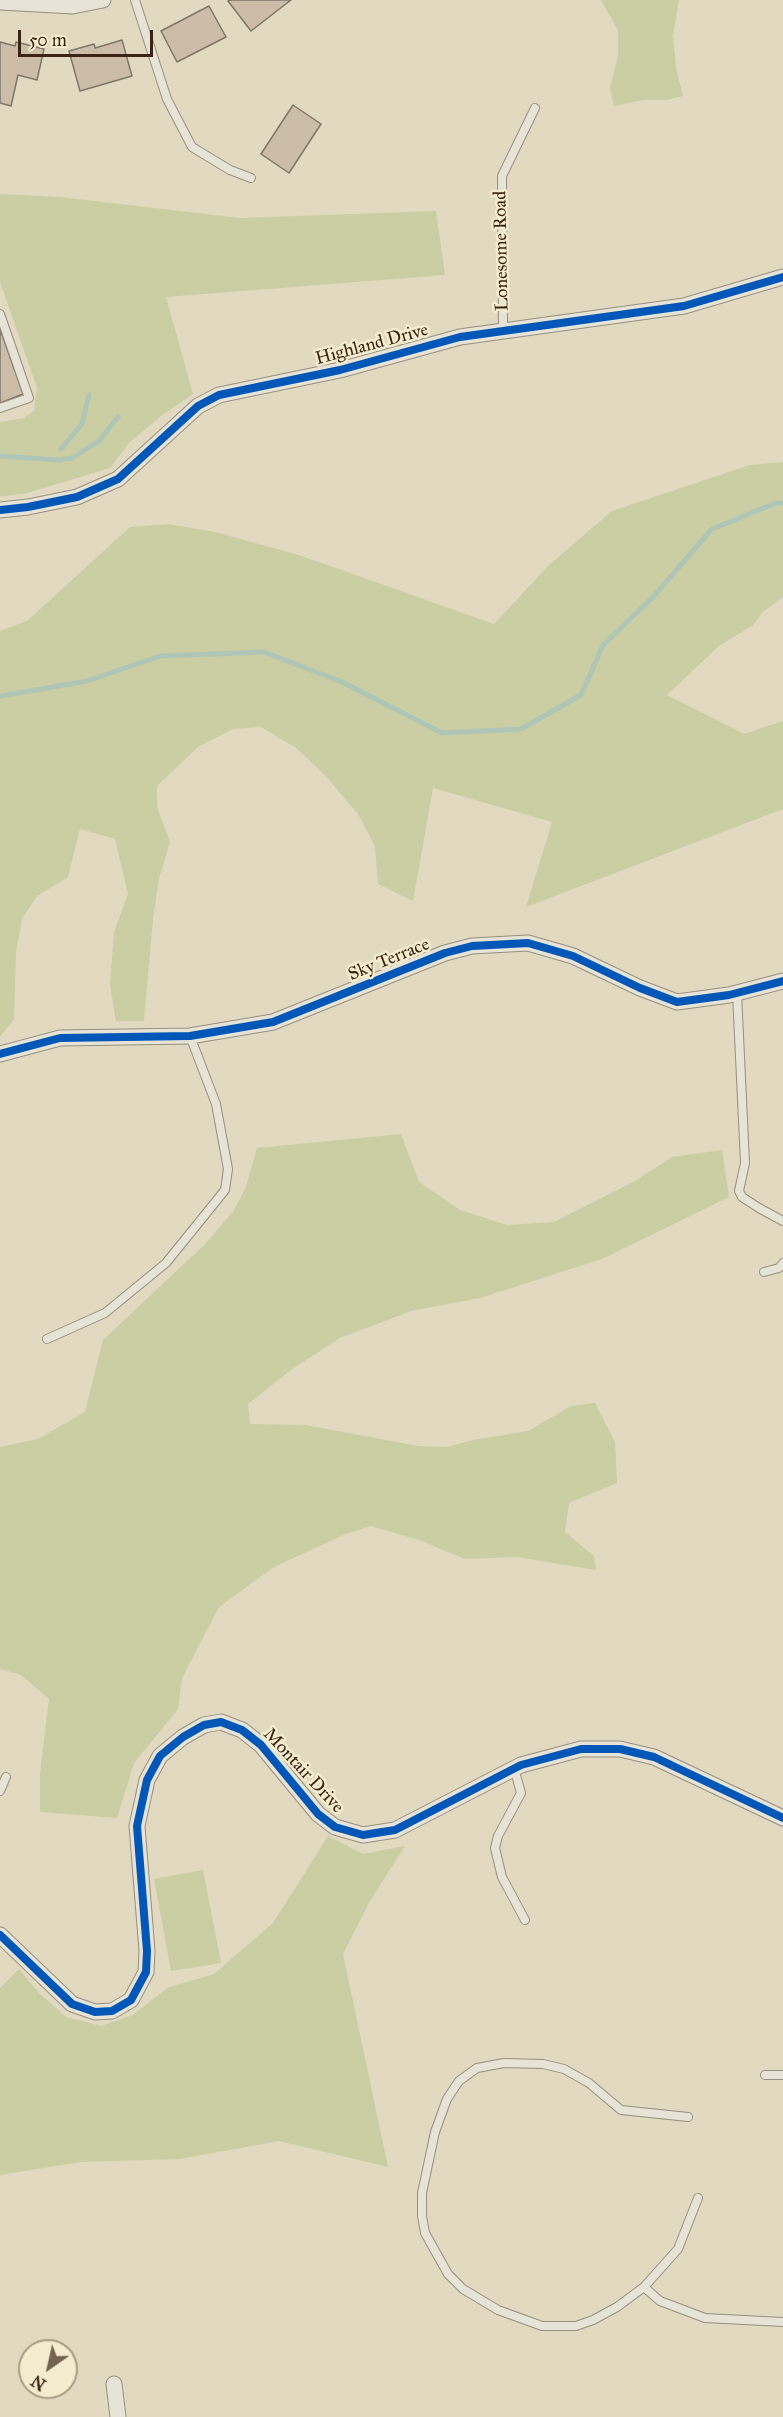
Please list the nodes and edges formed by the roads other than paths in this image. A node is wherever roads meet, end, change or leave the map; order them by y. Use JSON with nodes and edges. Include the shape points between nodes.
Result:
{"nodes":[{"id":1,"x":103,"y":0,"type":"edge"},
{"id":2,"x":135,"y":0,"type":"edge"},
{"id":3,"x":0,"y":2,"type":"edge"},
{"id":4,"x":43,"y":2,"type":"edge"},
{"id":5,"x":535,"y":108,"type":"dead end"},
{"id":6,"x":251,"y":178,"type":"dead end"},
{"id":7,"x":783,"y":277,"type":"edge"},
{"id":8,"x":0,"y":314,"type":"edge"},
{"id":9,"x":503,"y":329,"type":"junction"},
{"id":10,"x":0,"y":408,"type":"edge"},
{"id":11,"x":0,"y":510,"type":"edge"},
{"id":12,"x":783,"y":981,"type":"edge"},
{"id":13,"x":737,"y":993,"type":"junction"},
{"id":14,"x":190,"y":1036,"type":"junction"},
{"id":15,"x":0,"y":1054,"type":"edge"},
{"id":16,"x":783,"y":1221,"type":"edge"},
{"id":17,"x":783,"y":1263,"type":"edge"},
{"id":18,"x":764,"y":1272,"type":"dead end"},
{"id":19,"x":47,"y":1339,"type":"dead end"},
{"id":20,"x":514,"y":1768,"type":"junction"},
{"id":21,"x":6,"y":1776,"type":"dead end"},
{"id":22,"x":0,"y":1791,"type":"edge"},
{"id":23,"x":783,"y":1818,"type":"edge"},
{"id":24,"x":525,"y":1920,"type":"dead end"},
{"id":25,"x":0,"y":1935,"type":"edge"},
{"id":26,"x":765,"y":2075,"type":"dead end"},
{"id":27,"x":783,"y":2075,"type":"edge"},
{"id":28,"x":688,"y":2116,"type":"dead end"},
{"id":29,"x":698,"y":2198,"type":"dead end"},
{"id":30,"x":644,"y":2287,"type":"junction"},
{"id":31,"x":783,"y":2322,"type":"edge"},
{"id":32,"x":114,"y":2384,"type":"dead end"},
{"id":33,"x":118,"y":2417,"type":"edge"}],
"edges":[{"from":1,"to":4,"type":"street","via":[[73,6]]},
{"from":2,"to":6,"type":"lane","via":[[167,99],[192,147]]},
{"from":3,"to":4,"type":"street"},
{"from":5,"to":9,"type":"lane","name":"Lonesome Road","via":[[502,176]]},
{"from":7,"to":9,"type":"street","name":"Highland Drive","via":[[684,306]]},
{"from":8,"to":10,"type":"lane","via":[[29,398]]},
{"from":9,"to":11,"type":"street","name":"Highland Drive","via":[[340,370],[219,395],[198,406],[118,479],[77,496]]},
{"from":12,"to":13,"type":"street","name":"Sky Terrace"},
{"from":13,"to":14,"type":"street","name":"Sky Terrace","via":[[677,1002],[573,956],[528,943],[471,946],[273,1022]]},
{"from":13,"to":16,"type":"lane","via":[[745,1163],[739,1191],[742,1197]]},
{"from":14,"to":15,"type":"street","name":"Sky Terrace","via":[[60,1038]]},
{"from":14,"to":19,"type":"lane","via":[[216,1104],[228,1169],[225,1190],[165,1263],[131,1292],[105,1313]]},
{"from":17,"to":18,"type":"lane"},
{"from":20,"to":23,"type":"street","name":"Montair Drive","via":[[581,1749],[620,1749],[654,1757]]},
{"from":20,"to":24,"type":"lane","via":[[521,1793],[495,1848],[502,1877]]},
{"from":20,"to":25,"type":"street","name":"Montair Drive","via":[[395,1830],[363,1835],[334,1827],[318,1814],[261,1745],[243,1730],[221,1722],[204,1725],[160,1756],[147,1780],[137,1826],[146,1972],[131,2000],[112,2011],[95,2012],[72,2004]]},
{"from":21,"to":22,"type":"lane"},
{"from":26,"to":27,"type":"lane"},
{"from":28,"to":30,"type":"lane","via":[[621,2110],[575,2073],[543,2064],[504,2063],[477,2068],[459,2081],[447,2099],[435,2132],[422,2193],[425,2233],[448,2274],[476,2299],[542,2326],[576,2326],[617,2307]]},
{"from":29,"to":30,"type":"lane","via":[[678,2249]]},
{"from":30,"to":31,"type":"lane","via":[[660,2301],[705,2318]]},
{"from":32,"to":33,"type":"street"}]}
